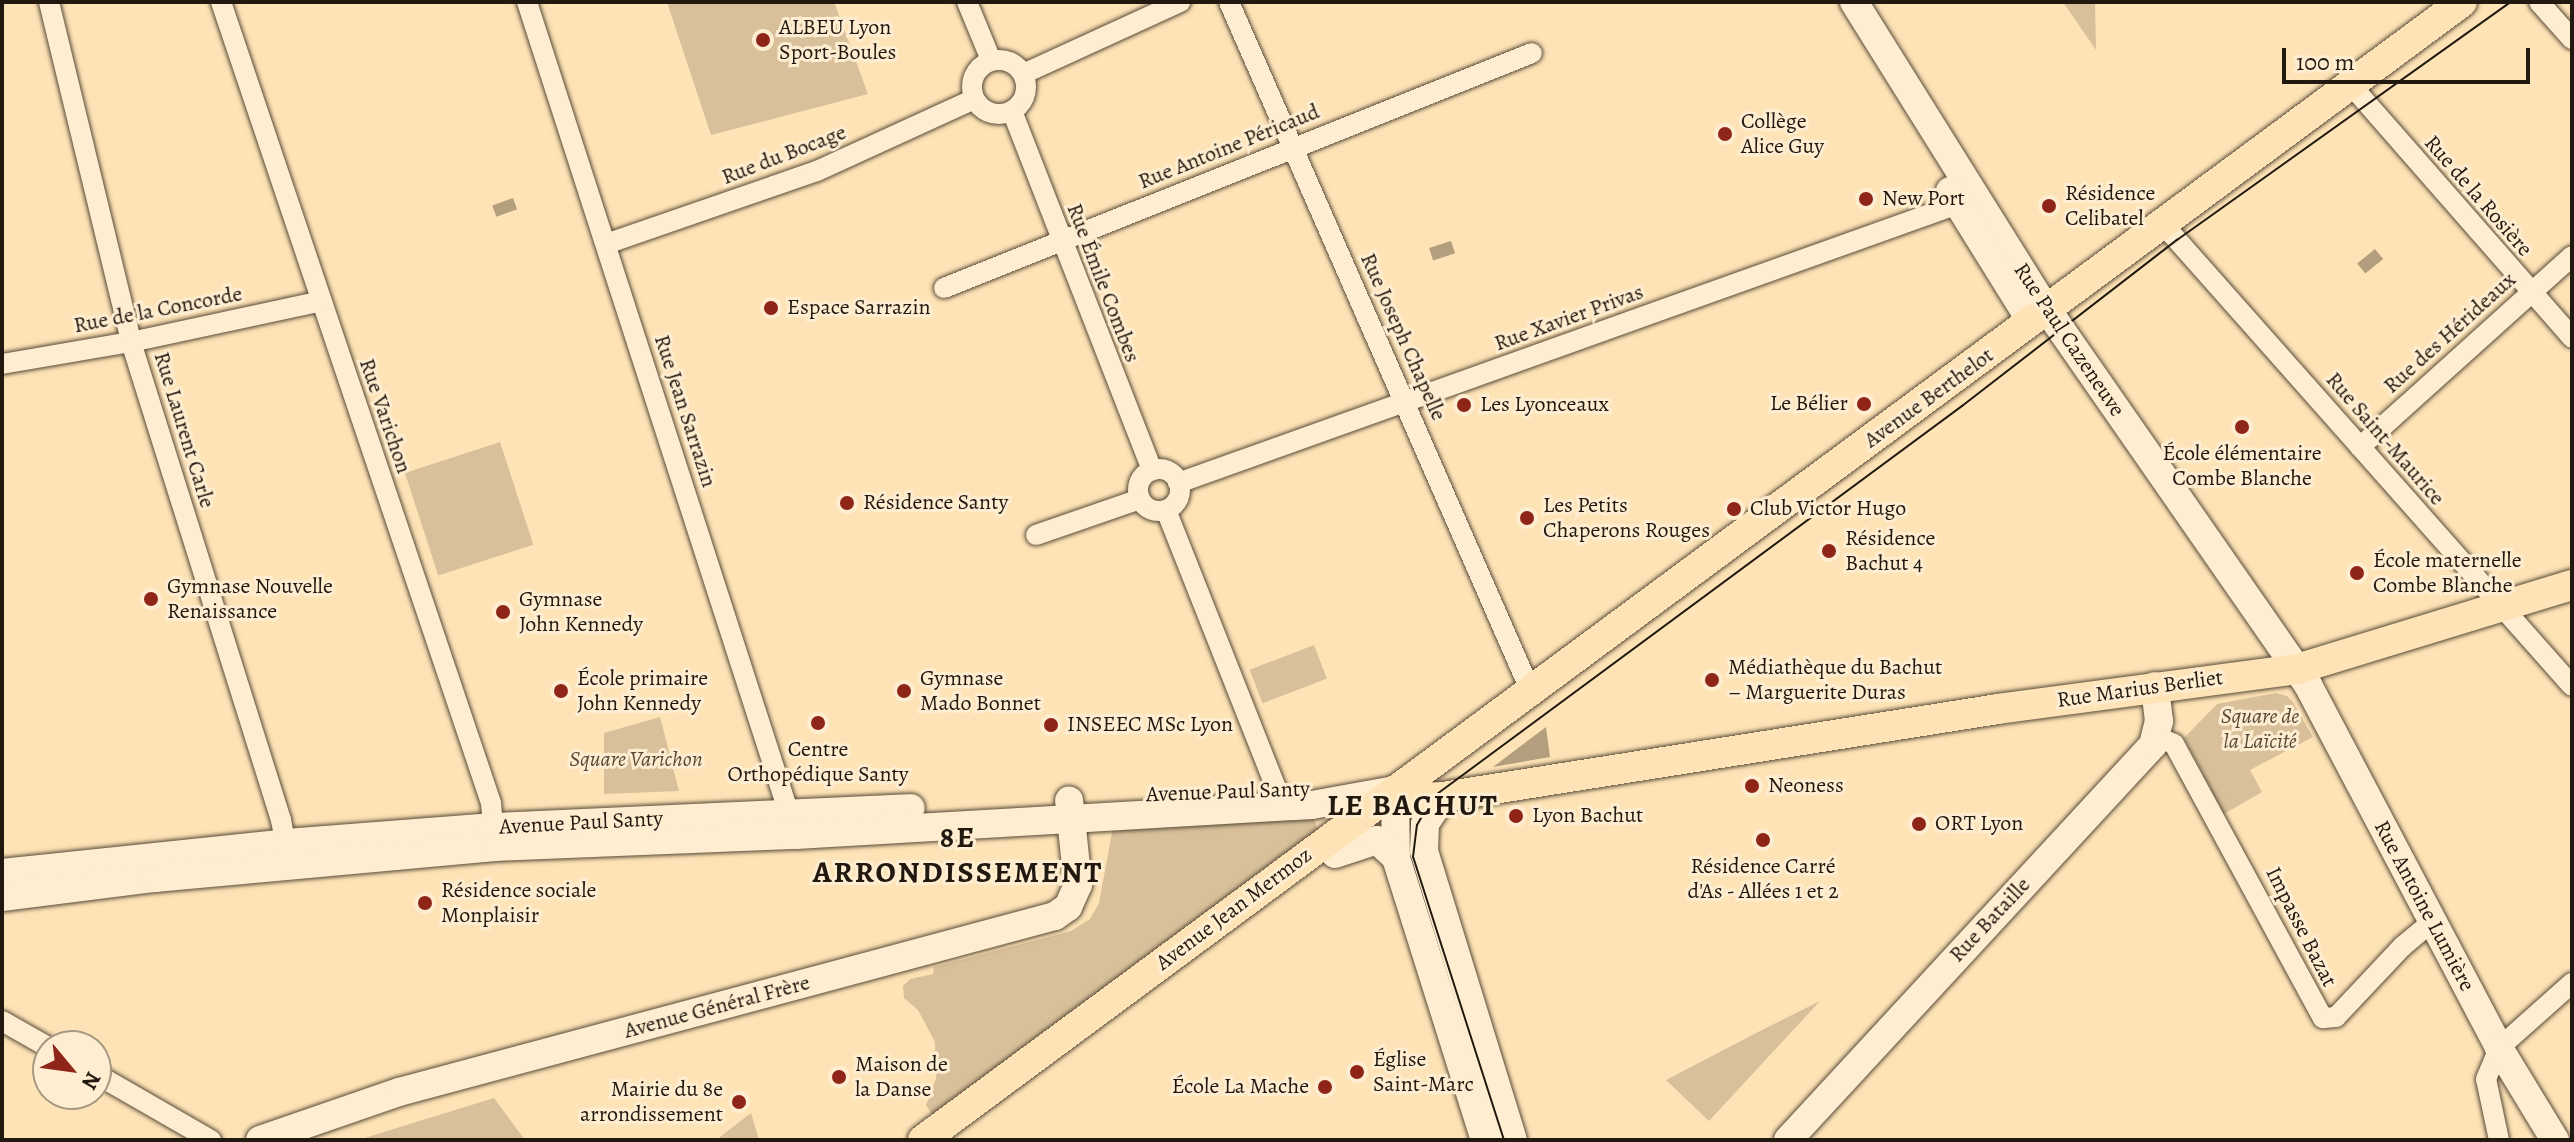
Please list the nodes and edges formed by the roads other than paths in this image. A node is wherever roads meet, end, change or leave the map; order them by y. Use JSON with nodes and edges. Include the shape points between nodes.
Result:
{"nodes":[{"id":1,"x":49,"y":2,"type":"edge"},
{"id":2,"x":221,"y":2,"type":"edge"},
{"id":3,"x":527,"y":2,"type":"edge"},
{"id":4,"x":967,"y":2,"type":"edge"},
{"id":5,"x":1180,"y":2,"type":"edge"},
{"id":6,"x":1229,"y":2,"type":"edge"},
{"id":7,"x":1835,"y":2,"type":"edge"},
{"id":8,"x":1854,"y":2,"type":"edge"},
{"id":9,"x":2462,"y":2,"type":"edge"},
{"id":10,"x":2539,"y":2,"type":"edge"},
{"id":11,"x":2572,"y":39,"type":"edge"},
{"id":12,"x":1532,"y":53,"type":"dead end"},
{"id":13,"x":991,"y":60,"type":"junction"},
{"id":14,"x":1023,"y":74,"type":"junction"},
{"id":15,"x":2350,"y":84,"type":"junction"},
{"id":16,"x":974,"y":99,"type":"junction"},
{"id":17,"x":1012,"y":111,"type":"junction"},
{"id":18,"x":1293,"y":147,"type":"junction"},
{"id":19,"x":1965,"y":198,"type":"junction"},
{"id":20,"x":2162,"y":223,"type":"junction"},
{"id":21,"x":1060,"y":241,"type":"junction"},
{"id":22,"x":606,"y":244,"type":"junction"},
{"id":23,"x":2572,"y":256,"type":"edge"},
{"id":24,"x":944,"y":288,"type":"dead end"},
{"id":25,"x":2531,"y":292,"type":"junction"},
{"id":26,"x":322,"y":301,"type":"junction"},
{"id":27,"x":2039,"y":315,"type":"junction"},
{"id":28,"x":2572,"y":338,"type":"edge"},
{"id":29,"x":131,"y":342,"type":"junction"},
{"id":30,"x":2,"y":364,"type":"edge"},
{"id":31,"x":1405,"y":401,"type":"junction"},
{"id":32,"x":2360,"y":447,"type":"junction"},
{"id":33,"x":1152,"y":471,"type":"junction"},
{"id":34,"x":1178,"y":483,"type":"junction"},
{"id":35,"x":1140,"y":499,"type":"junction"},
{"id":36,"x":1166,"y":510,"type":"junction"},
{"id":37,"x":1036,"y":535,"type":"dead end"},
{"id":38,"x":2572,"y":585,"type":"edge"},
{"id":39,"x":2502,"y":607,"type":"junction"},
{"id":40,"x":2297,"y":669,"type":"junction"},
{"id":41,"x":2155,"y":686,"type":"junction"},
{"id":42,"x":2572,"y":686,"type":"edge"},
{"id":43,"x":1531,"y":692,"type":"junction"},
{"id":44,"x":2157,"y":737,"type":"junction"},
{"id":45,"x":1395,"y":790,"type":"junction"},
{"id":46,"x":1443,"y":797,"type":"junction"},
{"id":47,"x":1277,"y":798,"type":"junction"},
{"id":48,"x":1071,"y":809,"type":"junction"},
{"id":49,"x":793,"y":824,"type":"junction"},
{"id":50,"x":494,"y":837,"type":"junction"},
{"id":51,"x":1424,"y":851,"type":"junction"},
{"id":52,"x":1335,"y":854,"type":"junction"},
{"id":53,"x":288,"y":855,"type":"junction"},
{"id":54,"x":1396,"y":858,"type":"junction"},
{"id":55,"x":2,"y":873,"type":"edge"},
{"id":56,"x":2,"y":897,"type":"edge"},
{"id":57,"x":2432,"y":922,"type":"junction"},
{"id":58,"x":2572,"y":983,"type":"edge"},
{"id":59,"x":2,"y":1021,"type":"edge"},
{"id":60,"x":32,"y":1038,"type":"edge"},
{"id":61,"x":2499,"y":1048,"type":"junction"},
{"id":62,"x":112,"y":1083,"type":"edge"},
{"id":63,"x":142,"y":1100,"type":"junction"},
{"id":64,"x":286,"y":1134,"type":"edge"},
{"id":65,"x":174,"y":1140,"type":"edge"},
{"id":66,"x":211,"y":1140,"type":"edge"},
{"id":67,"x":260,"y":1140,"type":"edge"},
{"id":68,"x":923,"y":1140,"type":"edge"},
{"id":69,"x":945,"y":1140,"type":"edge"},
{"id":70,"x":1485,"y":1140,"type":"edge"},
{"id":71,"x":1513,"y":1140,"type":"edge"},
{"id":72,"x":1788,"y":1140,"type":"edge"},
{"id":73,"x":2499,"y":1140,"type":"edge"},
{"id":74,"x":2555,"y":1140,"type":"edge"}],
"edges":[{"from":1,"to":29,"type":"street","name":"Rue Laurent Carle"},
{"from":2,"to":26,"type":"street","name":"Rue Varichon"},
{"from":3,"to":22,"type":"street","name":"Rue Jean Sarrazin"},
{"from":4,"to":13,"type":"street"},
{"from":5,"to":14,"type":"street"},
{"from":6,"to":18,"type":"street","name":"Rue Joseph Chapelle"},
{"from":7,"to":19,"type":"street","name":"Rue Paul Cazeneuve"},
{"from":8,"to":19,"type":"street","name":"Rue Paul Cazeneuve"},
{"from":9,"to":15,"type":"main road","name":"Avenue Berthelot"},
{"from":10,"to":11,"type":"street"},
{"from":12,"to":18,"type":"street","name":"Rue Antoine Péricaud"},
{"from":13,"to":14,"type":"street","via":[[1009,61]]},
{"from":13,"to":16,"type":"street","via":[[972,80]]},
{"from":14,"to":17,"type":"street","via":[[1024,99]]},
{"from":15,"to":20,"type":"main road","name":"Avenue Berthelot"},
{"from":15,"to":25,"type":"street","name":"Rue de la Rosière"},
{"from":16,"to":17,"type":"street","via":[[994,114]]},
{"from":16,"to":22,"type":"street","name":"Rue du Bocage","via":[[817,171]]},
{"from":17,"to":21,"type":"street","name":"Rue Émile Combes"},
{"from":18,"to":21,"type":"street","name":"Rue Antoine Péricaud"},
{"from":18,"to":31,"type":"street","name":"Rue Joseph Chapelle"},
{"from":19,"to":27,"type":"street","name":"Rue Paul Cazeneuve"},
{"from":19,"to":31,"type":"street","name":"Rue Xavier Privas"},
{"from":20,"to":27,"type":"main road","name":"Avenue Berthelot"},
{"from":20,"to":32,"type":"street","name":"Rue Saint-Maurice"},
{"from":21,"to":24,"type":"street","name":"Rue Antoine Péricaud"},
{"from":21,"to":33,"type":"street","name":"Rue Émile Combes"},
{"from":22,"to":49,"type":"street","name":"Rue Jean Sarrazin"},
{"from":23,"to":25,"type":"street","name":"Rue des Hérideaux"},
{"from":25,"to":28,"type":"street","name":"Rue de la Rosière"},
{"from":25,"to":32,"type":"street","name":"Rue des Hérideaux"},
{"from":26,"to":29,"type":"street","name":"Rue de la Concorde"},
{"from":26,"to":50,"type":"street","name":"Rue Varichon","via":[[491,803]]},
{"from":27,"to":40,"type":"street","name":"Rue Paul Cazeneuve"},
{"from":27,"to":43,"type":"main road","name":"Avenue Berthelot"},
{"from":29,"to":30,"type":"street","name":"Rue de la Concorde"},
{"from":29,"to":53,"type":"street","name":"Rue Laurent Carle"},
{"from":31,"to":34,"type":"street","name":"Rue Xavier Privas"},
{"from":31,"to":43,"type":"street","name":"Rue Joseph Chapelle"},
{"from":32,"to":39,"type":"street","name":"Rue Saint-Maurice"},
{"from":33,"to":34,"type":"street","via":[[1170,473]]},
{"from":33,"to":35,"type":"street","via":[[1141,479]]},
{"from":34,"to":36,"type":"street","via":[[1177,502]]},
{"from":35,"to":36,"type":"street","via":[[1154,511]]},
{"from":35,"to":37,"type":"street"},
{"from":36,"to":47,"type":"street"},
{"from":38,"to":39,"type":"main road","name":"Rue Marius Berliet"},
{"from":39,"to":40,"type":"main road","name":"Rue Marius Berliet"},
{"from":39,"to":42,"type":"street","name":"Rue Saint-Maurice"},
{"from":40,"to":41,"type":"main road","name":"Rue Marius Berliet"},
{"from":40,"to":57,"type":"street","name":"Rue Antoine Lumière"},
{"from":41,"to":44,"type":"street"},
{"from":41,"to":46,"type":"main road","name":"Rue Marius Berliet"},
{"from":43,"to":45,"type":"main road","name":"Avenue Berthelot"},
{"from":44,"to":57,"type":"street","name":"Impasse Bazat","via":[[2174,744],[2323,1018],[2336,1017]]},
{"from":44,"to":72,"type":"street","name":"Rue Bataille"},
{"from":45,"to":46,"type":"main road","name":"Rue Marius Berliet","via":[[1422,798]]},
{"from":45,"to":47,"type":"street","name":"Avenue Paul Santy"},
{"from":45,"to":51,"type":"street"},
{"from":45,"to":52,"type":"main road","name":"Avenue Jean Mermoz"},
{"from":45,"to":54,"type":"street"},
{"from":45,"to":68,"type":"main road","name":"Avenue Jean Mermoz"},
{"from":46,"to":51,"type":"street","via":[[1425,824]]},
{"from":47,"to":48,"type":"street","name":"Avenue Paul Santy"},
{"from":48,"to":49,"type":"street","name":"Avenue Paul Santy"},
{"from":48,"to":64,"type":"street","name":"Avenue Général Frère","via":[[1079,873],[1076,895],[1068,907],[1039,922],[399,1092]]},
{"from":49,"to":50,"type":"street","name":"Avenue Paul Santy"},
{"from":50,"to":53,"type":"street","name":"Avenue Paul Santy"},
{"from":51,"to":71,"type":"street"},
{"from":52,"to":54,"type":"street","via":[[1377,840]]},
{"from":52,"to":69,"type":"main road","name":"Avenue Jean Mermoz"},
{"from":53,"to":55,"type":"street","name":"Avenue Paul Santy"},
{"from":53,"to":56,"type":"street","name":"Avenue Paul Santy"},
{"from":54,"to":70,"type":"street"},
{"from":57,"to":61,"type":"street","name":"Rue Antoine Lumière"},
{"from":58,"to":61,"type":"street"},
{"from":59,"to":60,"type":"street"},
{"from":61,"to":73,"type":"street","via":[[2486,1079]]},
{"from":61,"to":74,"type":"street","name":"Rue Antoine Lumière"},
{"from":62,"to":63,"type":"street"},
{"from":63,"to":65,"type":"street","via":[[172,1123]]},
{"from":63,"to":66,"type":"street"},
{"from":64,"to":67,"type":"street","name":"Avenue Général Frère"}]}
